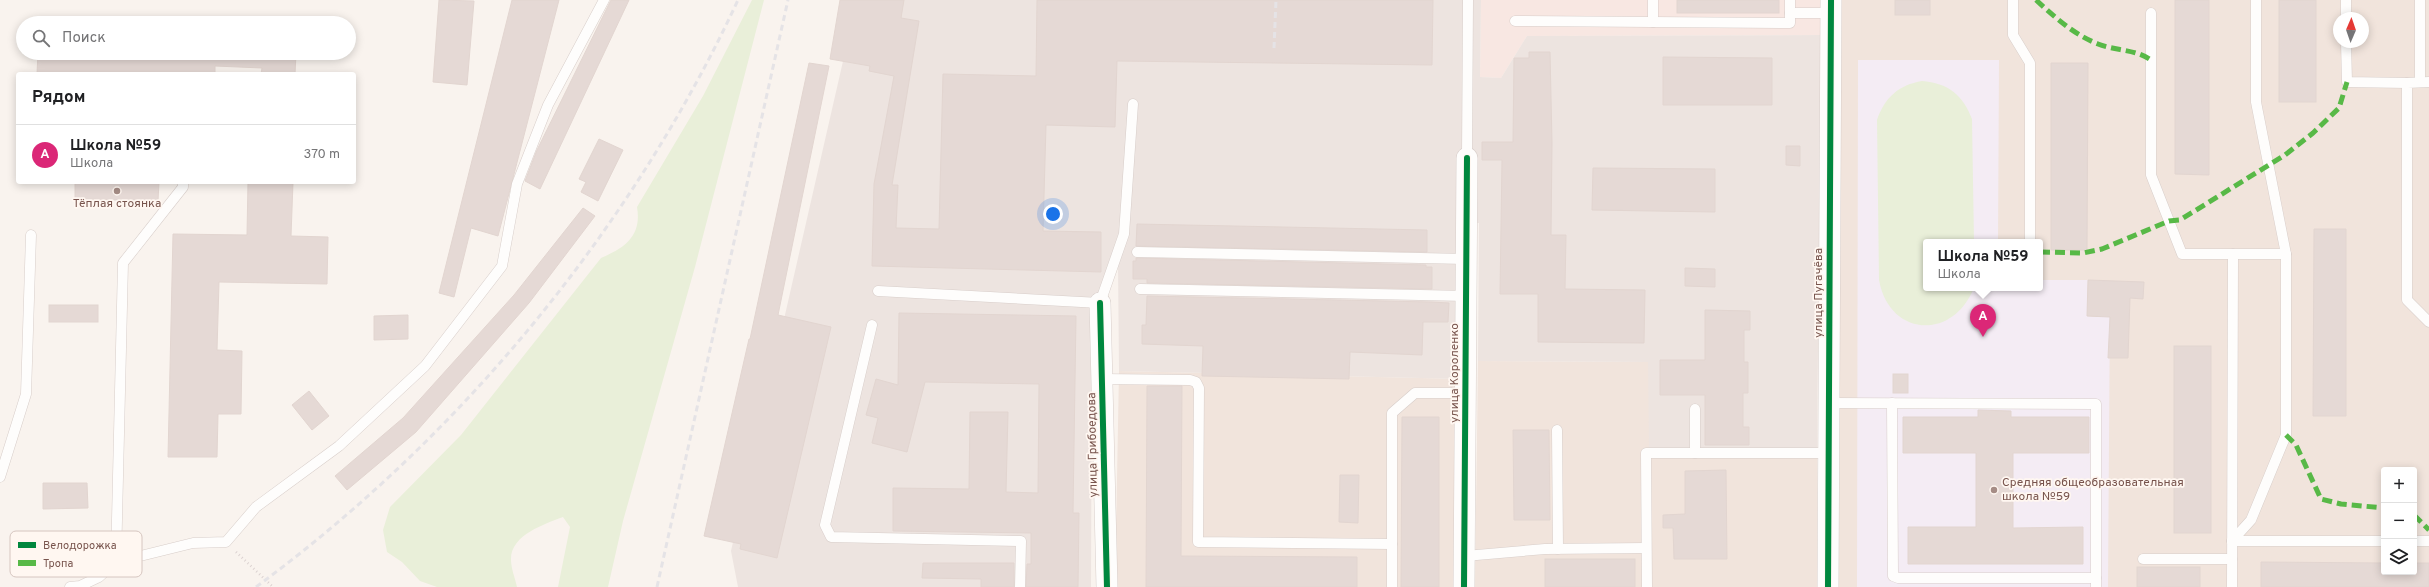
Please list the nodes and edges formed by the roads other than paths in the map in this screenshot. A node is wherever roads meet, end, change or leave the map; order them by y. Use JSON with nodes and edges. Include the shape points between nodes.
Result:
{"nodes":[{"id":1,"x":604,"y":0,"type":"edge"},
{"id":2,"x":1468,"y":0,"type":"edge"},
{"id":3,"x":1653,"y":0,"type":"edge"},
{"id":4,"x":1790,"y":0,"type":"edge"},
{"id":5,"x":2013,"y":0,"type":"edge"},
{"id":6,"x":2256,"y":0,"type":"edge"},
{"id":7,"x":2346,"y":0,"type":"edge"},
{"id":8,"x":2420,"y":0,"type":"edge"},
{"id":9,"x":1831,"y":7,"type":"edge"},
{"id":10,"x":2151,"y":12,"type":"dead end"},
{"id":11,"x":2346,"y":12,"type":"edge"},
{"id":12,"x":1790,"y":13,"type":"junction"},
{"id":13,"x":1515,"y":21,"type":"dead end"},
{"id":14,"x":1653,"y":22,"type":"junction"},
{"id":15,"x":2346,"y":48,"type":"edge"},
{"id":16,"x":2424,"y":82,"type":"edge"},
{"id":17,"x":2407,"y":83,"type":"junction"},
{"id":18,"x":1133,"y":104,"type":"dead end"},
{"id":19,"x":1467,"y":158,"type":"joint"},
{"id":20,"x":183,"y":184,"type":"edge"},
{"id":21,"x":31,"y":236,"type":"dead end"},
{"id":22,"x":2030,"y":239,"type":"edge"},
{"id":23,"x":1137,"y":252,"type":"dead end"},
{"id":24,"x":2233,"y":254,"type":"junction"},
{"id":25,"x":2286,"y":254,"type":"junction"},
{"id":26,"x":1466,"y":259,"type":"junction"},
{"id":27,"x":1140,"y":289,"type":"dead end"},
{"id":28,"x":878,"y":291,"type":"dead end"},
{"id":29,"x":1466,"y":296,"type":"junction"},
{"id":30,"x":1100,"y":303,"type":"junction"},
{"id":31,"x":2429,"y":322,"type":"edge"},
{"id":32,"x":872,"y":325,"type":"dead end"},
{"id":33,"x":1102,"y":379,"type":"junction"},
{"id":34,"x":1466,"y":393,"type":"junction"},
{"id":35,"x":1829,"y":403,"type":"junction"},
{"id":36,"x":1892,"y":403,"type":"junction"},
{"id":37,"x":1695,"y":409,"type":"dead end"},
{"id":38,"x":1557,"y":430,"type":"dead end"},
{"id":39,"x":1695,"y":453,"type":"junction"},
{"id":40,"x":1829,"y":453,"type":"junction"},
{"id":41,"x":0,"y":477,"type":"edge"},
{"id":42,"x":117,"y":531,"type":"edge"},
{"id":43,"x":2232,"y":541,"type":"junction"},
{"id":44,"x":2381,"y":541,"type":"edge"},
{"id":45,"x":2417,"y":541,"type":"edge"},
{"id":46,"x":2429,"y":541,"type":"edge"},
{"id":47,"x":1392,"y":544,"type":"junction"},
{"id":48,"x":1646,"y":548,"type":"junction"},
{"id":49,"x":1558,"y":549,"type":"junction"},
{"id":50,"x":142,"y":556,"type":"edge"},
{"id":51,"x":1465,"y":556,"type":"junction"},
{"id":52,"x":2143,"y":559,"type":"dead end"},
{"id":53,"x":2232,"y":559,"type":"junction"},
{"id":54,"x":99,"y":577,"type":"edge"},
{"id":55,"x":2096,"y":583,"type":"edge"},
{"id":56,"x":70,"y":587,"type":"edge"},
{"id":57,"x":1020,"y":587,"type":"edge"},
{"id":58,"x":1107,"y":587,"type":"edge"},
{"id":59,"x":1392,"y":587,"type":"edge"},
{"id":60,"x":1464,"y":587,"type":"edge"},
{"id":61,"x":1647,"y":587,"type":"edge"},
{"id":62,"x":1828,"y":587,"type":"edge"},
{"id":63,"x":2232,"y":587,"type":"edge"}],
"edges":[{"from":1,"to":50,"type":"lane","via":[[548,106],[517,184],[502,266],[425,366],[339,446],[256,506],[226,542],[193,543]]},
{"from":2,"to":19,"type":"lane"},
{"from":3,"to":14,"type":"lane"},
{"from":4,"to":12,"type":"lane"},
{"from":5,"to":22,"type":"lane","via":[[2013,35],[2030,63]]},
{"from":6,"to":25,"type":"lane","via":[[2256,102]]},
{"from":7,"to":11,"type":"lane"},
{"from":8,"to":16,"type":"lane"},
{"from":9,"to":12,"type":"lane"},
{"from":9,"to":35,"type":"street","name":"улица Пугачёва"},
{"from":10,"to":24,"type":"lane","via":[[2151,174],[2182,254]]},
{"from":12,"to":14,"type":"lane","via":[[1790,24]]},
{"from":13,"to":14,"type":"lane"},
{"from":15,"to":17,"type":"lane","via":[[2347,82]]},
{"from":16,"to":17,"type":"lane"},
{"from":17,"to":31,"type":"lane","via":[[2407,300]]},
{"from":18,"to":30,"type":"lane","via":[[1124,234]]},
{"from":19,"to":26,"type":"street","name":"улица Короленко"},
{"from":20,"to":42,"type":"lane","via":[[123,263]]},
{"from":21,"to":41,"type":"lane","via":[[26,394]]},
{"from":23,"to":26,"type":"lane"},
{"from":24,"to":25,"type":"lane"},
{"from":24,"to":43,"type":"lane"},
{"from":25,"to":43,"type":"lane","via":[[2286,435],[2251,520]]},
{"from":26,"to":29,"type":"street","name":"улица Короленко"},
{"from":27,"to":29,"type":"lane"},
{"from":28,"to":30,"type":"lane"},
{"from":29,"to":34,"type":"street","name":"улица Короленко"},
{"from":30,"to":33,"type":"street","name":"улица Грибоедова"},
{"from":32,"to":57,"type":"lane","via":[[825,525],[831,537],[1021,541]]},
{"from":33,"to":47,"type":"lane","via":[[1196,382],[1198,542]]},
{"from":33,"to":58,"type":"street","name":"улица Грибоедова"},
{"from":34,"to":47,"type":"lane","via":[[1416,393],[1392,413]]},
{"from":34,"to":51,"type":"street","name":"улица Короленко"},
{"from":35,"to":36,"type":"lane"},
{"from":35,"to":40,"type":"street","name":"улица Пугачёва"},
{"from":36,"to":55,"type":"lane","via":[[1893,576]]},
{"from":36,"to":55,"type":"lane","via":[[2096,404]]},
{"from":37,"to":39,"type":"lane"},
{"from":38,"to":49,"type":"lane"},
{"from":39,"to":40,"type":"lane"},
{"from":39,"to":48,"type":"lane","via":[[1646,453]]},
{"from":40,"to":62,"type":"street","name":"улица Пугачёва"},
{"from":43,"to":44,"type":"lane"},
{"from":43,"to":53,"type":"lane"},
{"from":45,"to":46,"type":"lane"},
{"from":47,"to":59,"type":"lane"},
{"from":48,"to":49,"type":"lane"},
{"from":48,"to":61,"type":"lane"},
{"from":49,"to":51,"type":"lane"},
{"from":51,"to":60,"type":"street","name":"улица Короленко"},
{"from":52,"to":53,"type":"lane"},
{"from":53,"to":63,"type":"lane"},
{"from":54,"to":56,"type":"lane","via":[[80,586]]}]}
